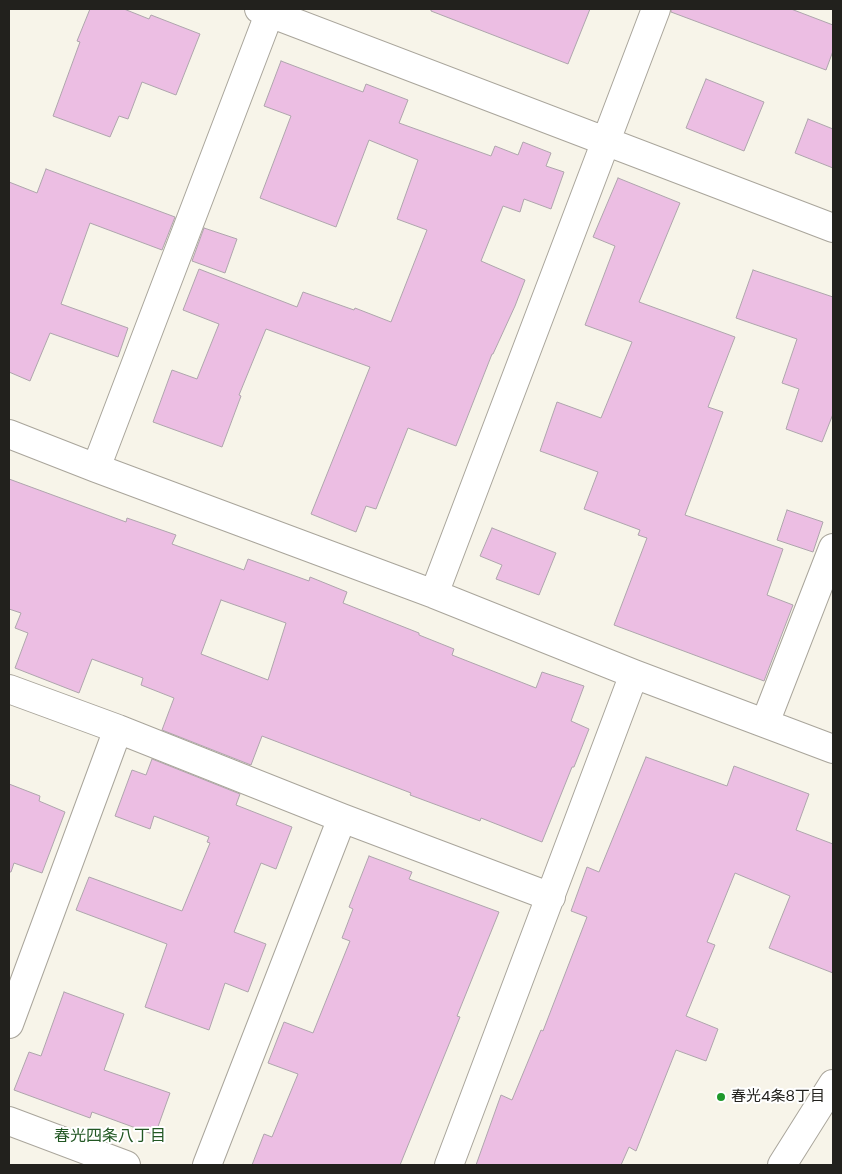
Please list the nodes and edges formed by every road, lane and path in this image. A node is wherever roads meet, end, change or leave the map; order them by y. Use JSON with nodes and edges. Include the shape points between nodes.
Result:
{"nodes":[{"id":1,"x":656,"y":9,"type":"edge"},
{"id":2,"x":267,"y":10,"type":"edge"},
{"id":3,"x":606,"y":140,"type":"junction"},
{"id":4,"x":833,"y":228,"type":"edge"},
{"id":5,"x":9,"y":434,"type":"edge"},
{"id":6,"x":96,"y":468,"type":"junction"},
{"id":7,"x":833,"y":548,"type":"edge"},
{"id":8,"x":434,"y":594,"type":"junction"},
{"id":9,"x":634,"y":674,"type":"junction"},
{"id":10,"x":9,"y":689,"type":"edge"},
{"id":11,"x":765,"y":723,"type":"junction"},
{"id":12,"x":118,"y":729,"type":"junction"},
{"id":13,"x":833,"y":749,"type":"edge"},
{"id":14,"x":342,"y":818,"type":"junction"},
{"id":15,"x":551,"y":897,"type":"junction"},
{"id":16,"x":9,"y":1024,"type":"edge"},
{"id":17,"x":833,"y":1084,"type":"edge"},
{"id":18,"x":9,"y":1121,"type":"edge"},
{"id":19,"x":126,"y":1165,"type":"edge"},
{"id":20,"x":208,"y":1165,"type":"edge"},
{"id":21,"x":449,"y":1165,"type":"edge"},
{"id":22,"x":782,"y":1165,"type":"edge"}],
"edges":[{"from":1,"to":3,"type":"street"},
{"from":2,"to":3,"type":"street"},
{"from":2,"to":6,"type":"street"},
{"from":3,"to":4,"type":"street"},
{"from":3,"to":8,"type":"street"},
{"from":5,"to":6,"type":"street"},
{"from":6,"to":8,"type":"street"},
{"from":7,"to":11,"type":"street"},
{"from":8,"to":9,"type":"street"},
{"from":9,"to":11,"type":"street"},
{"from":9,"to":15,"type":"street"},
{"from":10,"to":12,"type":"street"},
{"from":11,"to":13,"type":"street"},
{"from":12,"to":14,"type":"street"},
{"from":12,"to":16,"type":"street"},
{"from":14,"to":15,"type":"street"},
{"from":14,"to":20,"type":"street"},
{"from":15,"to":21,"type":"street"},
{"from":17,"to":22,"type":"street"},
{"from":18,"to":19,"type":"street"}]}
